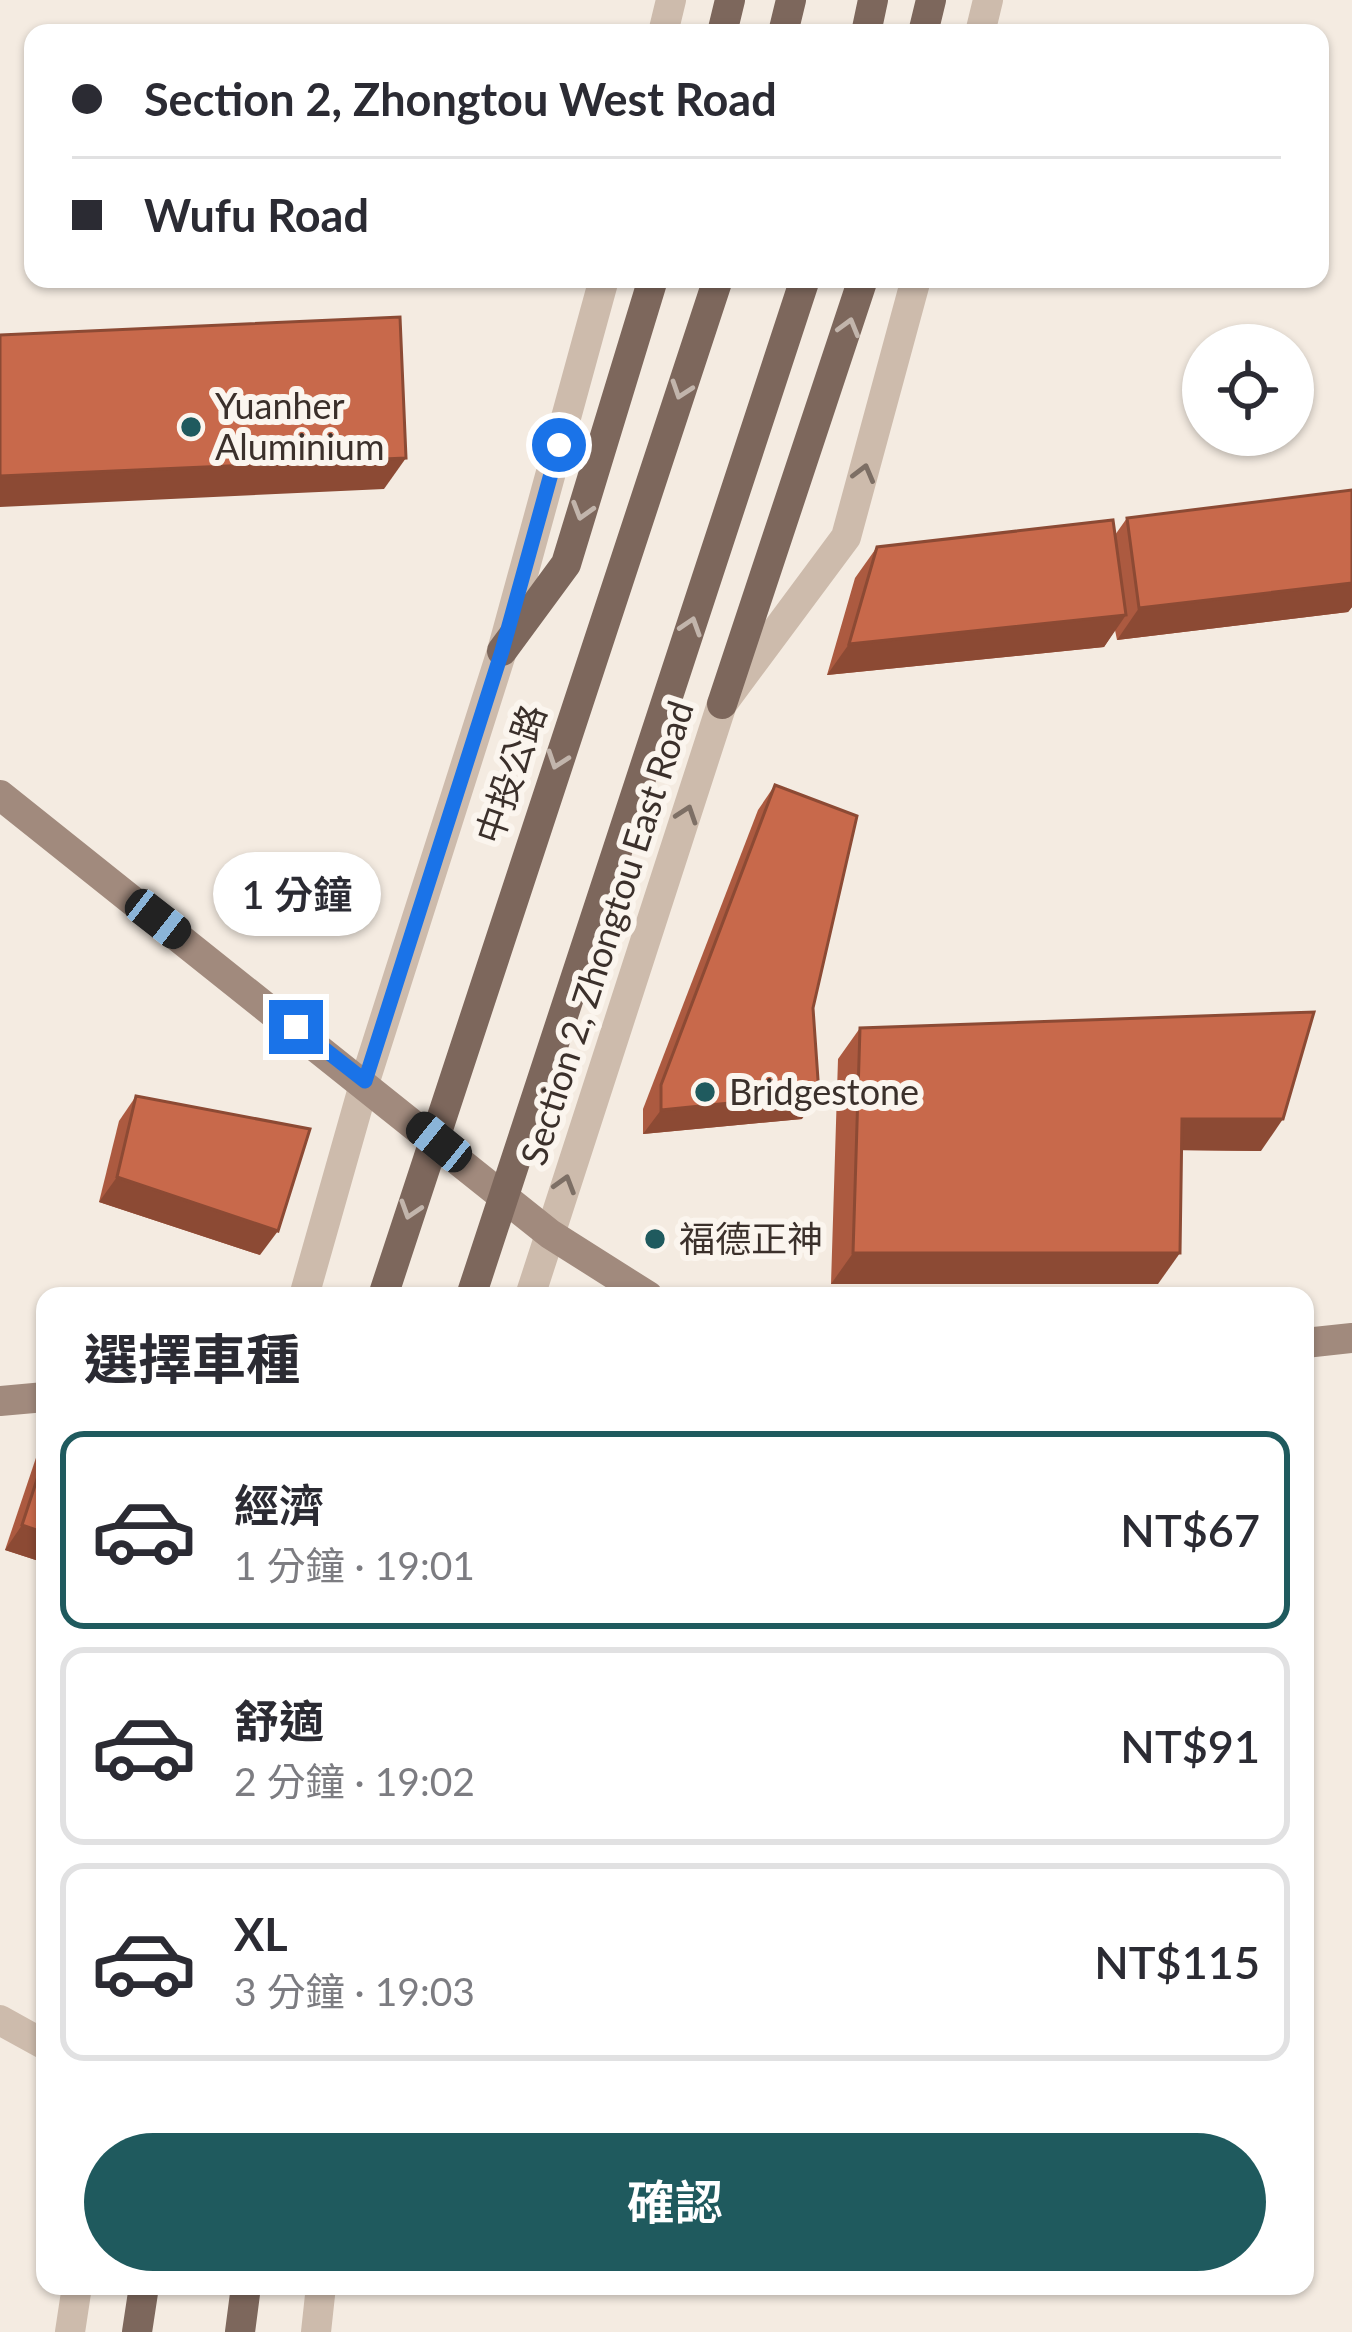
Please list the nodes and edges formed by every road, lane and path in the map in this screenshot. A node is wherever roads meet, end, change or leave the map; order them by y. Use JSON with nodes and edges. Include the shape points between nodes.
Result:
{"nodes":[{"id":1,"x":602,"y":288,"type":"edge"},
{"id":2,"x":650,"y":288,"type":"edge"},
{"id":3,"x":715,"y":288,"type":"edge"},
{"id":4,"x":802,"y":288,"type":"edge"},
{"id":5,"x":860,"y":288,"type":"edge"},
{"id":6,"x":914,"y":288,"type":"edge"},
{"id":7,"x":502,"y":651,"type":"junction"},
{"id":8,"x":722,"y":704,"type":"junction"},
{"id":9,"x":0,"y":795,"type":"edge"},
{"id":10,"x":365,"y":1081,"type":"junction"},
{"id":11,"x":550,"y":1234,"type":"junction"},
{"id":12,"x":307,"y":1287,"type":"edge"},
{"id":13,"x":386,"y":1287,"type":"edge"},
{"id":14,"x":475,"y":1287,"type":"edge"},
{"id":15,"x":533,"y":1287,"type":"edge"},
{"id":16,"x":634,"y":1287,"type":"edge"},
{"id":17,"x":1352,"y":1338,"type":"edge"},
{"id":18,"x":1314,"y":1342,"type":"edge"},
{"id":19,"x":36,"y":1398,"type":"edge"},
{"id":20,"x":0,"y":1401,"type":"edge"},
{"id":21,"x":0,"y":2020,"type":"edge"},
{"id":22,"x":36,"y":2040,"type":"edge"},
{"id":23,"x":76,"y":2295,"type":"edge"},
{"id":24,"x":143,"y":2295,"type":"edge"},
{"id":25,"x":245,"y":2295,"type":"edge"},
{"id":26,"x":320,"y":2295,"type":"edge"},
{"id":27,"x":70,"y":2332,"type":"edge"},
{"id":28,"x":137,"y":2332,"type":"edge"},
{"id":29,"x":240,"y":2332,"type":"edge"},
{"id":30,"x":316,"y":2332,"type":"edge"}],
"edges":[{"from":1,"to":7,"type":"street"},
{"from":2,"to":7,"type":"main road","one_way":true,"via":[[566,564]]},
{"from":3,"to":13,"type":"main road","name":"中投公路","one_way":true,"bridge":true},
{"from":14,"to":4,"type":"main road","one_way":true,"bridge":true},
{"from":8,"to":5,"type":"main road","one_way":true},
{"from":8,"to":6,"type":"street","name":"Section 2, Zhongtou East Road","one_way":true,"via":[[846,537]]},
{"from":7,"to":10,"type":"street"},
{"from":11,"to":8,"type":"street","name":"Section 2, Zhongtou East Road","one_way":true},
{"from":9,"to":10,"type":"street"},
{"from":10,"to":11,"type":"street"},
{"from":10,"to":12,"type":"street"},
{"from":11,"to":15,"type":"street","name":"Section 2, Zhongtou East Road"},
{"from":11,"to":16,"type":"street"},
{"from":17,"to":18,"type":"street"},
{"from":19,"to":20,"type":"street"},
{"from":21,"to":22,"type":"street"},
{"from":23,"to":27,"type":"street"},
{"from":24,"to":28,"type":"main road"},
{"from":25,"to":29,"type":"main road"},
{"from":26,"to":30,"type":"street"}]}
